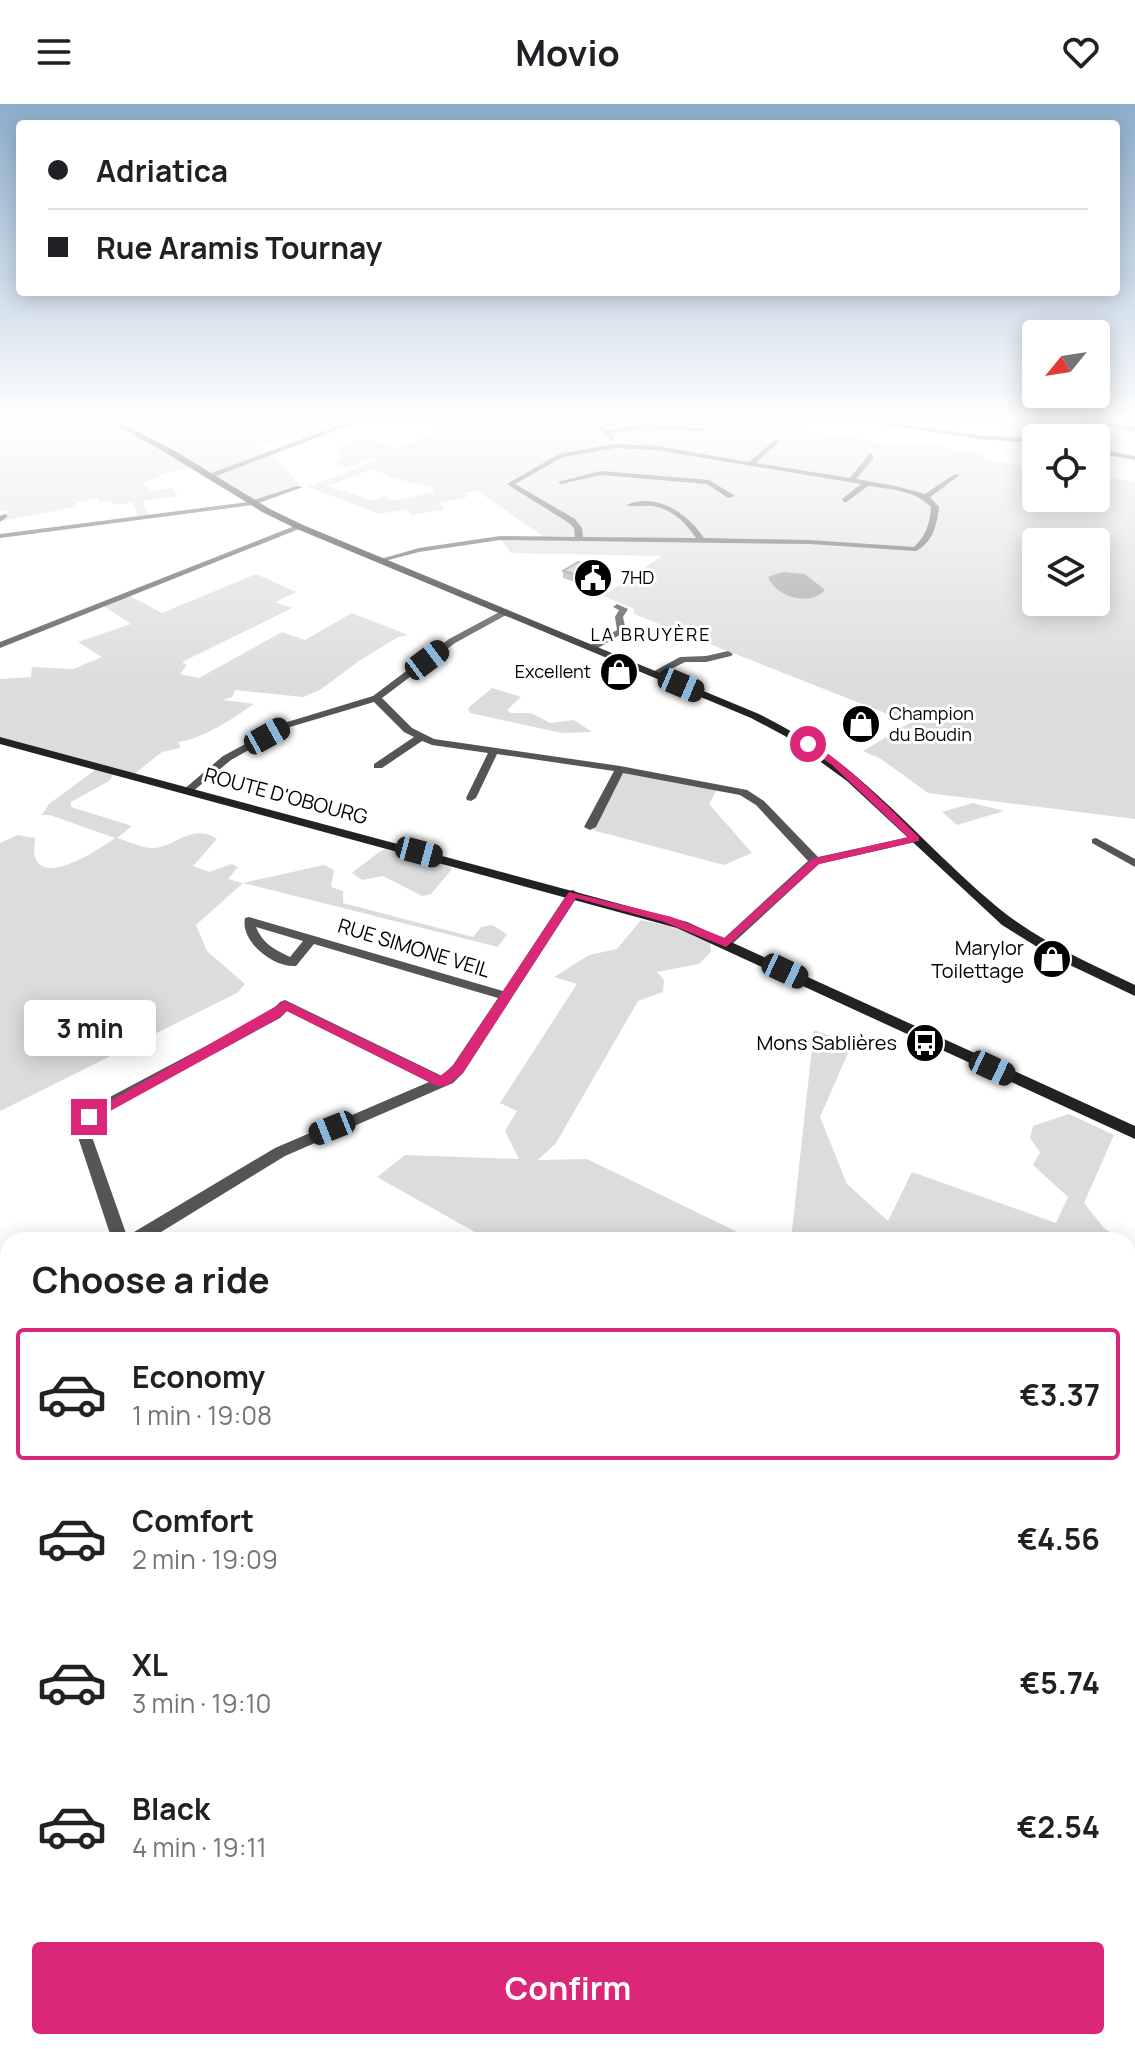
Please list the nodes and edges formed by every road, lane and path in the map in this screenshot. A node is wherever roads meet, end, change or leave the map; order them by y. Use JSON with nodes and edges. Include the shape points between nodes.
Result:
{"nodes":[{"id":1,"x":196,"y":508,"type":"edge"},
{"id":2,"x":264,"y":508,"type":"edge"},
{"id":3,"x":550,"y":508,"type":"edge"},
{"id":4,"x":664,"y":508,"type":"edge"},
{"id":5,"x":935,"y":508,"type":"edge"},
{"id":6,"x":300,"y":527,"type":"junction"},
{"id":7,"x":0,"y":536,"type":"edge"},
{"id":8,"x":579,"y":539,"type":"junction"},
{"id":9,"x":701,"y":540,"type":"junction"},
{"id":10,"x":909,"y":550,"type":"junction"},
{"id":11,"x":928,"y":552,"type":"dead end"},
{"id":12,"x":381,"y":560,"type":"junction"},
{"id":13,"x":617,"y":607,"type":"dead end"},
{"id":14,"x":505,"y":612,"type":"junction"},
{"id":15,"x":0,"y":645,"type":"edge"},
{"id":16,"x":592,"y":648,"type":"junction"},
{"id":17,"x":728,"y":654,"type":"dead end"},
{"id":18,"x":654,"y":674,"type":"junction"},
{"id":19,"x":376,"y":698,"type":"junction"},
{"id":20,"x":419,"y":738,"type":"junction"},
{"id":21,"x":0,"y":740,"type":"edge"},
{"id":22,"x":494,"y":751,"type":"junction"},
{"id":23,"x":378,"y":766,"type":"dead end"},
{"id":24,"x":620,"y":769,"type":"junction"},
{"id":25,"x":188,"y":790,"type":"junction"},
{"id":26,"x":471,"y":798,"type":"dead end"},
{"id":27,"x":590,"y":827,"type":"dead end"},
{"id":28,"x":915,"y":839,"type":"junction"},
{"id":29,"x":1096,"y":841,"type":"dead end"},
{"id":30,"x":815,"y":861,"type":"junction"},
{"id":31,"x":1135,"y":864,"type":"edge"},
{"id":32,"x":573,"y":894,"type":"junction"},
{"id":33,"x":312,"y":938,"type":"junction"},
{"id":34,"x":726,"y":943,"type":"junction"},
{"id":35,"x":1135,"y":991,"type":"edge"},
{"id":36,"x":505,"y":996,"type":"junction"},
{"id":37,"x":442,"y":1082,"type":"junction"},
{"id":38,"x":1135,"y":1133,"type":"edge"},
{"id":39,"x":117,"y":1232,"type":"edge"},
{"id":40,"x":148,"y":1232,"type":"edge"}],
"edges":[{"from":1,"to":7,"type":"street"},
{"from":2,"to":6,"type":"main road"},
{"from":3,"to":8,"type":"street","via":[[572,521]]},
{"from":4,"to":9,"type":"street","via":[[689,520]]},
{"from":5,"to":10,"type":"street","via":[[921,547]]},
{"from":6,"to":12,"type":"main road"},
{"from":6,"to":15,"type":"street"},
{"from":8,"to":9,"type":"street"},
{"from":8,"to":12,"type":"street","via":[[484,539]]},
{"from":9,"to":10,"type":"street"},
{"from":10,"to":11,"type":"street"},
{"from":12,"to":14,"type":"main road"},
{"from":13,"to":16,"type":"street","via":[[624,609],[619,617],[622,631]]},
{"from":14,"to":16,"type":"main road"},
{"from":14,"to":19,"type":"street","via":[[452,641]]},
{"from":16,"to":18,"type":"main road"},
{"from":17,"to":18,"type":"street","via":[[683,659]]},
{"from":18,"to":28,"type":"main road","via":[[772,723],[808,744]]},
{"from":19,"to":20,"type":"street"},
{"from":19,"to":25,"type":"street","via":[[287,725],[227,758]]},
{"from":20,"to":22,"type":"street"},
{"from":20,"to":23,"type":"street"},
{"from":21,"to":25,"type":"main road","name":"ROUTE D'OBOURG"},
{"from":22,"to":24,"type":"street"},
{"from":22,"to":26,"type":"street"},
{"from":24,"to":27,"type":"street"},
{"from":24,"to":30,"type":"street","via":[[743,792]]},
{"from":25,"to":32,"type":"main road","name":"ROUTE D'OBOURG"},
{"from":28,"to":30,"type":"street"},
{"from":28,"to":35,"type":"main road","via":[[1004,919]]},
{"from":29,"to":31,"type":"street"},
{"from":30,"to":34,"type":"street"},
{"from":32,"to":34,"type":"main road","name":"ROUTE D'OBOURG","via":[[668,920]]},
{"from":32,"to":36,"type":"street"},
{"from":33,"to":33,"type":"street","name":"RUE SIMONE VEIL","via":[[299,935],[249,921],[256,941],[292,963]]},
{"from":33,"to":36,"type":"street","name":"RUE SIMONE VEIL"},
{"from":34,"to":38,"type":"main road","name":"ROUTE D'OBOURG"},
{"from":36,"to":37,"type":"street","via":[[458,1069]]},
{"from":37,"to":39,"type":"street","via":[[285,1005],[85,1122],[84,1134]]},
{"from":37,"to":40,"type":"street","via":[[280,1152]]}]}
